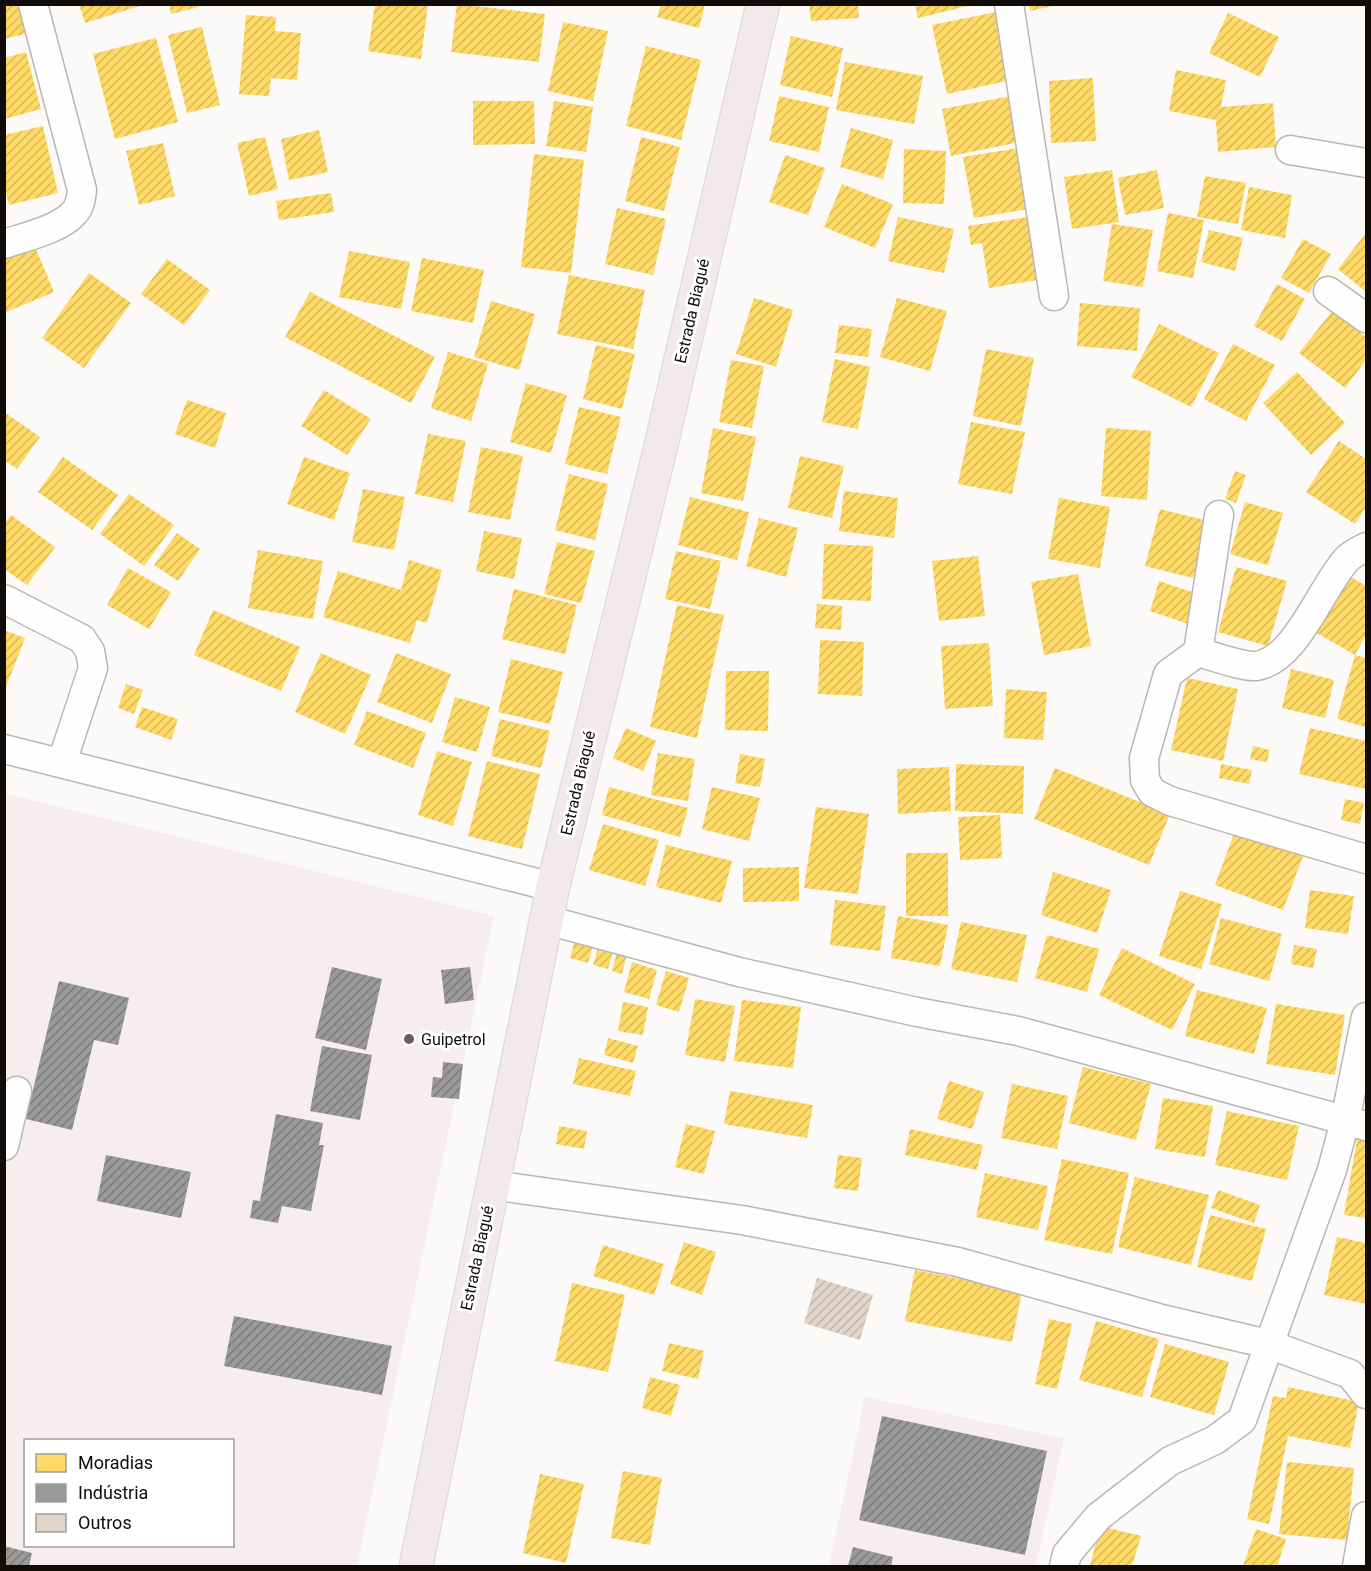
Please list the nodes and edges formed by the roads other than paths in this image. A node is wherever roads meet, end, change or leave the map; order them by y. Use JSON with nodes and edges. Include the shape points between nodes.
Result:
{"nodes":[{"id":1,"x":33,"y":4,"type":"edge"},
{"id":2,"x":764,"y":4,"type":"edge"},
{"id":3,"x":1009,"y":4,"type":"edge"},
{"id":4,"x":1290,"y":150,"type":"dead end"},
{"id":5,"x":1366,"y":163,"type":"edge"},
{"id":6,"x":4,"y":244,"type":"edge"},
{"id":7,"x":1328,"y":291,"type":"dead end"},
{"id":8,"x":1054,"y":296,"type":"dead end"},
{"id":9,"x":1366,"y":318,"type":"edge"},
{"id":10,"x":1219,"y":515,"type":"dead end"},
{"id":11,"x":1366,"y":547,"type":"edge"},
{"id":12,"x":4,"y":599,"type":"edge"},
{"id":13,"x":1198,"y":652,"type":"junction"},
{"id":14,"x":4,"y":749,"type":"edge"},
{"id":15,"x":62,"y":762,"type":"junction"},
{"id":16,"x":1366,"y":859,"type":"edge"},
{"id":17,"x":553,"y":887,"type":"junction"},
{"id":18,"x":547,"y":920,"type":"junction"},
{"id":19,"x":1366,"y":1017,"type":"edge"},
{"id":20,"x":17,"y":1091,"type":"dead end"},
{"id":21,"x":1356,"y":1124,"type":"edge"},
{"id":22,"x":4,"y":1146,"type":"edge"},
{"id":23,"x":492,"y":1185,"type":"junction"},
{"id":24,"x":1268,"y":1344,"type":"junction"},
{"id":25,"x":1366,"y":1394,"type":"edge"},
{"id":26,"x":1366,"y":1516,"type":"edge"},
{"id":27,"x":416,"y":1566,"type":"edge"},
{"id":28,"x":1064,"y":1566,"type":"edge"},
{"id":29,"x":1358,"y":1566,"type":"edge"}],
"edges":[{"from":1,"to":6,"type":"street","via":[[82,190],[74,213],[56,225]]},
{"from":2,"to":17,"type":"main road","name":"Estrada Biagué"},
{"from":3,"to":8,"type":"street"},
{"from":4,"to":5,"type":"street"},
{"from":7,"to":9,"type":"street"},
{"from":10,"to":13,"type":"street"},
{"from":11,"to":13,"type":"street","via":[[1349,557],[1293,641],[1272,662],[1254,666]]},
{"from":12,"to":15,"type":"street","via":[[82,639],[90,651],[93,668]]},
{"from":13,"to":16,"type":"street","via":[[1168,674],[1144,758],[1145,780],[1152,792],[1170,801]]},
{"from":14,"to":15,"type":"street"},
{"from":15,"to":17,"type":"street"},
{"from":17,"to":18,"type":"main road","name":"Estrada Biagué"},
{"from":18,"to":21,"type":"street","via":[[740,972],[1018,1031]]},
{"from":18,"to":23,"type":"main road","name":"Estrada Biagué"},
{"from":19,"to":21,"type":"street"},
{"from":20,"to":22,"type":"street"},
{"from":21,"to":24,"type":"street","via":[[1332,1170]]},
{"from":23,"to":24,"type":"street","via":[[742,1220],[958,1262]]},
{"from":23,"to":27,"type":"main road","name":"Estrada Biagué"},
{"from":24,"to":25,"type":"street","via":[[1350,1374]]},
{"from":24,"to":28,"type":"street","via":[[1242,1420],[1215,1440],[1170,1461],[1098,1517],[1067,1554]]},
{"from":26,"to":29,"type":"street"}]}
